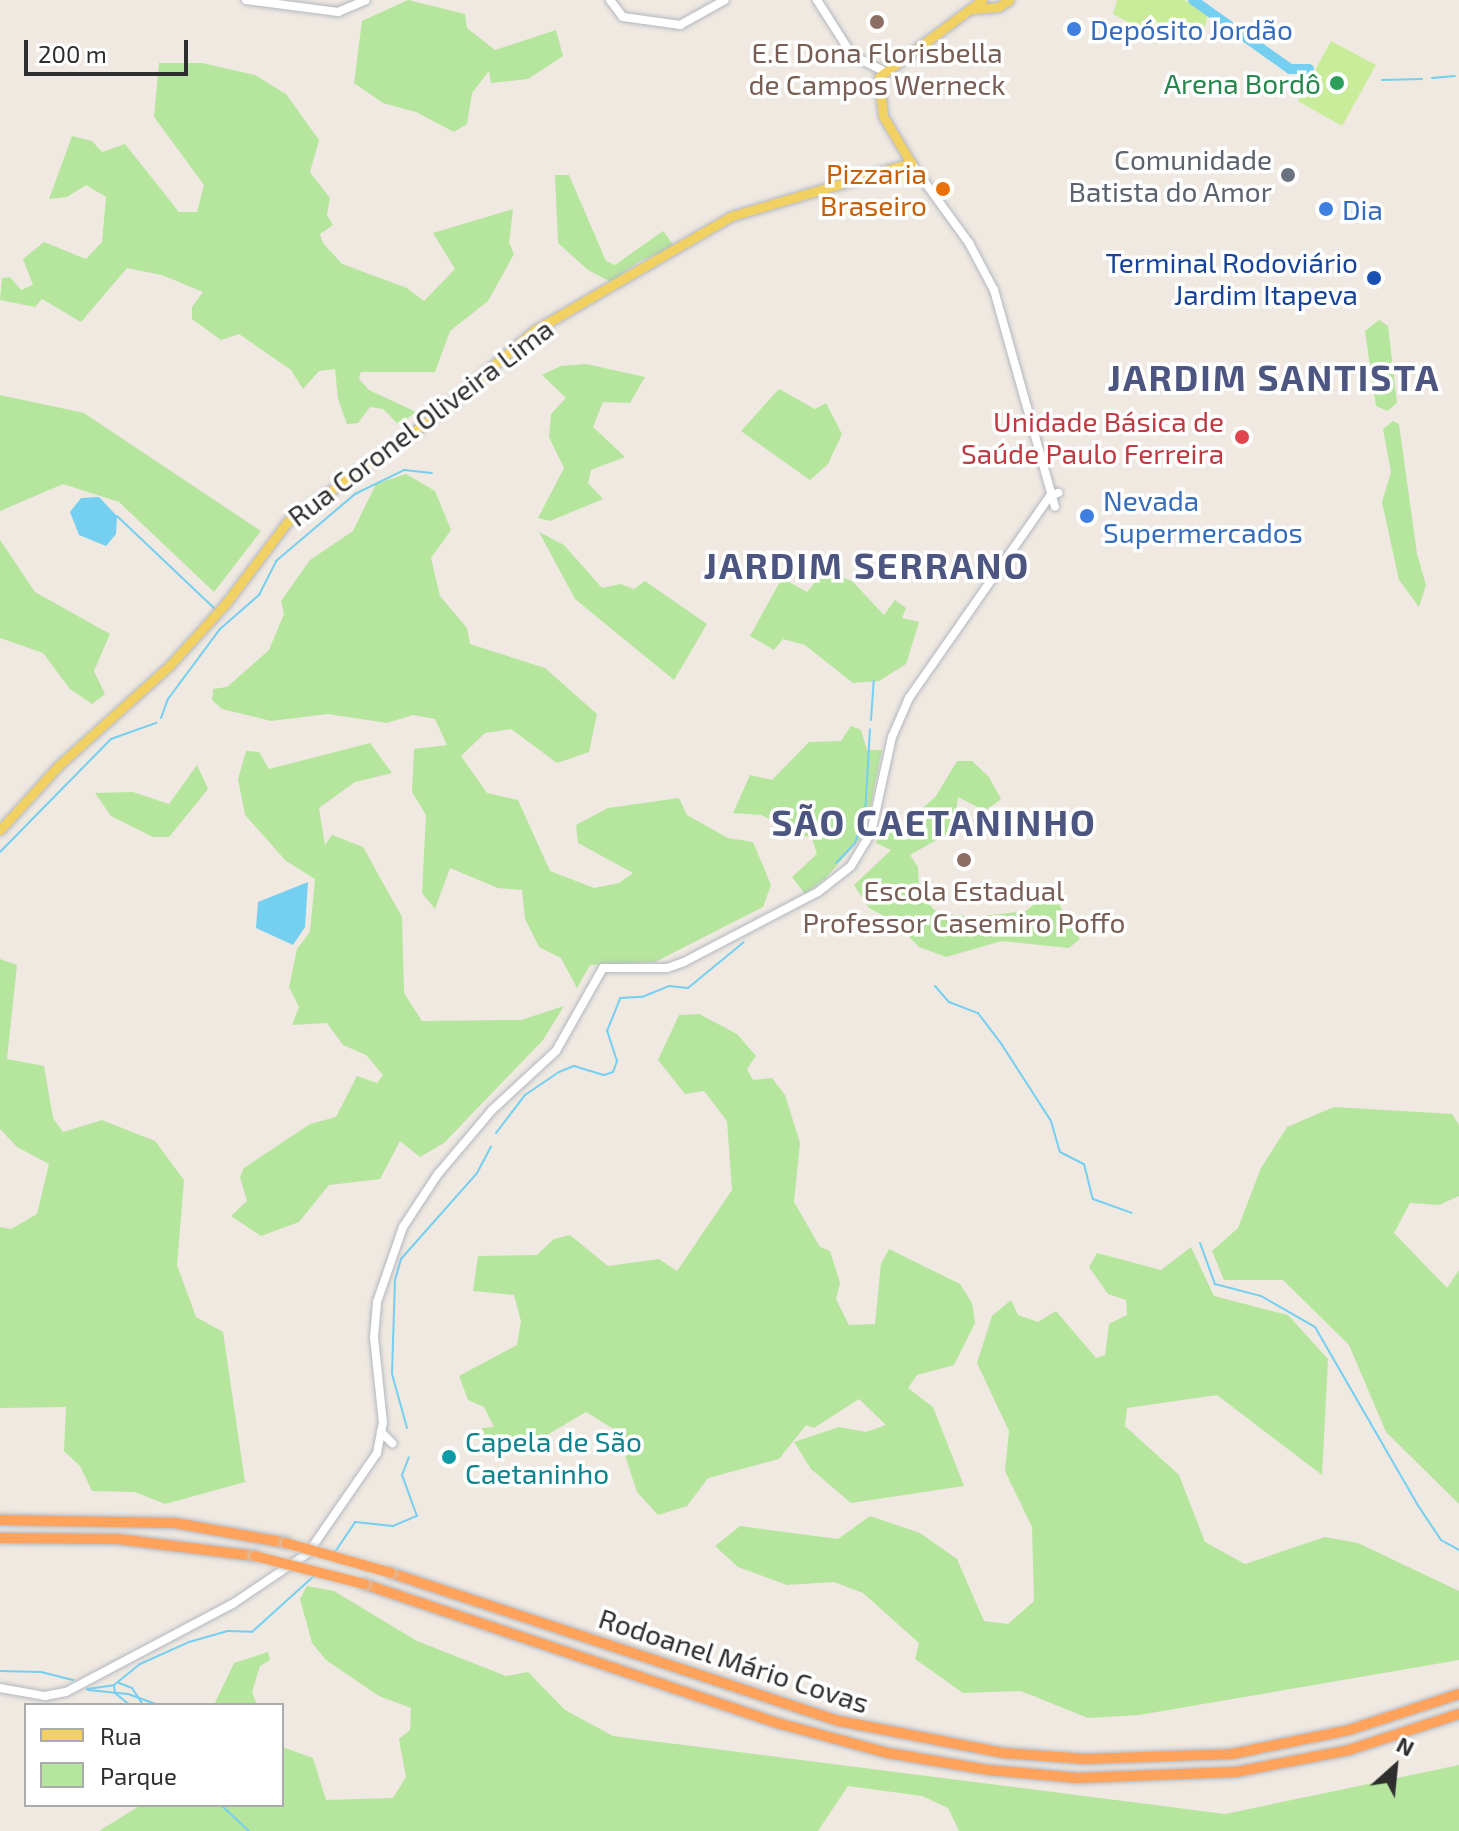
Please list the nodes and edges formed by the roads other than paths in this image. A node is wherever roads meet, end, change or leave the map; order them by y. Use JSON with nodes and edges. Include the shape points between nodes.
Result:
{"nodes":[{"id":1,"x":246,"y":0,"type":"edge"},
{"id":2,"x":366,"y":0,"type":"edge"},
{"id":3,"x":610,"y":0,"type":"edge"},
{"id":4,"x":725,"y":0,"type":"edge"},
{"id":5,"x":817,"y":0,"type":"edge"},
{"id":6,"x":982,"y":0,"type":"edge"},
{"id":7,"x":1009,"y":0,"type":"edge"},
{"id":8,"x":971,"y":9,"type":"junction"},
{"id":9,"x":883,"y":71,"type":"junction"},
{"id":10,"x":911,"y":163,"type":"junction"},
{"id":11,"x":0,"y":830,"type":"edge"},
{"id":12,"x":381,"y":1432,"type":"junction"},
{"id":13,"x":392,"y":1443,"type":"dead end"},
{"id":14,"x":0,"y":1520,"type":"edge"},
{"id":15,"x":0,"y":1538,"type":"edge"},
{"id":16,"x":0,"y":1688,"type":"edge"},
{"id":17,"x":1459,"y":1694,"type":"edge"},
{"id":18,"x":1459,"y":1714,"type":"edge"}],
"edges":[{"from":1,"to":2,"type":"main road","via":[[344,11]]},
{"from":3,"to":4,"type":"main road","via":[[623,17],[680,25]]},
{"from":5,"to":9,"type":"main road","via":[[852,55]]},
{"from":6,"to":8,"type":"main road"},
{"from":7,"to":8,"type":"main road","via":[[998,7]]},
{"from":8,"to":9,"type":"main road"},
{"from":9,"to":10,"type":"main road","via":[[883,116]]},
{"from":10,"to":11,"type":"main road","name":"Rua Coronel Oliveira Lima","via":[[746,211],[535,330],[426,423],[304,507],[268,543],[234,594],[170,665],[68,756]]},
{"from":10,"to":12,"type":"main road","via":[[969,243],[994,290],[1056,500],[909,698],[892,737],[871,833],[851,866],[818,892],[684,962],[667,968],[603,968],[556,1051],[492,1110],[438,1174],[403,1227],[377,1302],[374,1337]]},
{"from":12,"to":13,"type":"main road"},
{"from":12,"to":16,"type":"main road","via":[[368,1467],[300,1562],[66,1692],[45,1696]]},
{"from":14,"to":17,"type":"highway","name":"Rodoanel Mário Covas","bridge":true,"via":[[175,1523],[286,1543],[391,1573],[709,1681],[897,1735],[1085,1759],[1194,1757],[1274,1747],[1349,1730]]},
{"from":15,"to":18,"type":"highway","name":"Rodoanel Mário Covas","bridge":true,"via":[[117,1539],[255,1556],[364,1584],[781,1724],[940,1763],[1027,1774],[1137,1778],[1279,1766]]}]}
